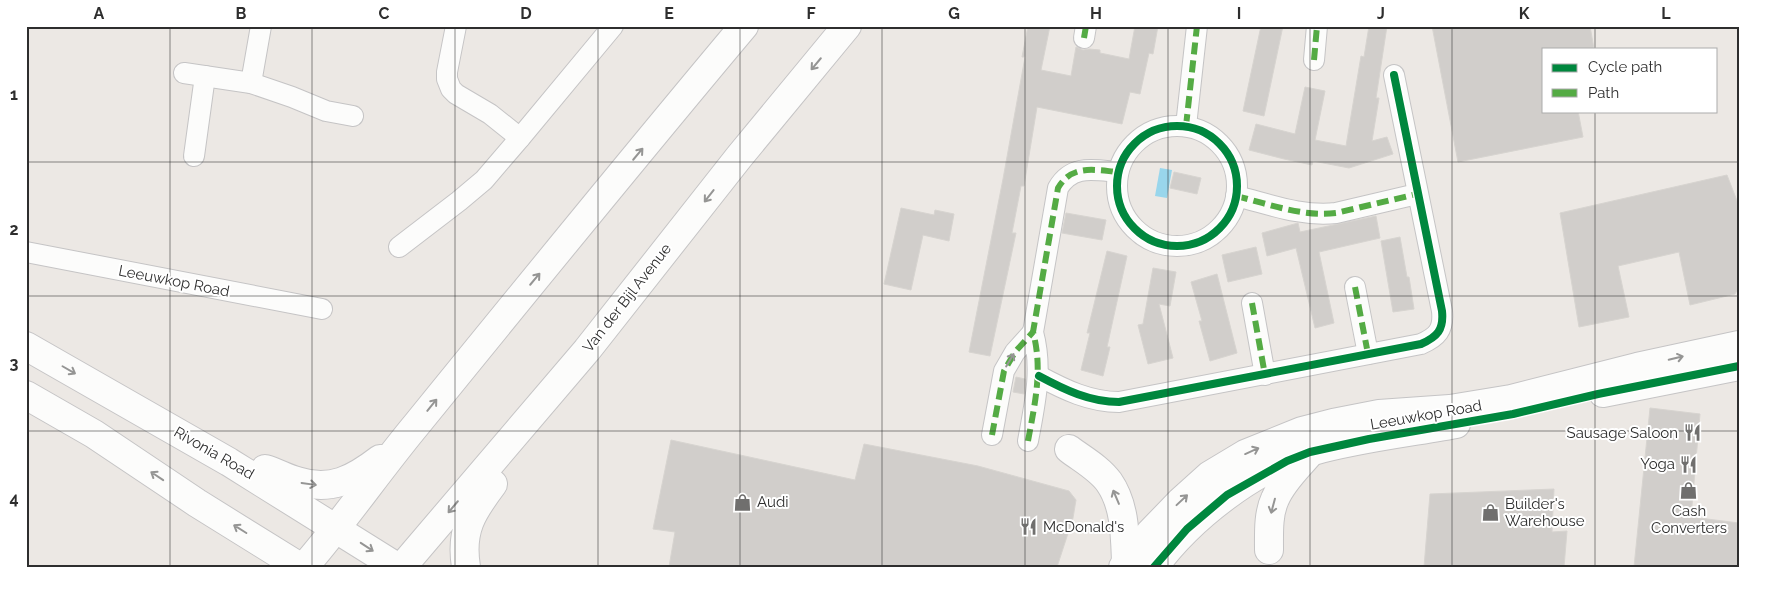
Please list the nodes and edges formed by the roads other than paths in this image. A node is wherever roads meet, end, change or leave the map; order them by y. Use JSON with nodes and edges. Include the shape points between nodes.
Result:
{"nodes":[{"id":1,"x":261,"y":26,"type":"edge"},
{"id":2,"x":456,"y":26,"type":"edge"},
{"id":3,"x":613,"y":26,"type":"edge"},
{"id":4,"x":744,"y":26,"type":"edge"},
{"id":5,"x":848,"y":26,"type":"edge"},
{"id":6,"x":1198,"y":26,"type":"edge"},
{"id":7,"x":1317,"y":26,"type":"edge"},
{"id":8,"x":1314,"y":60,"type":"dead end"},
{"id":9,"x":184,"y":73,"type":"dead end"},
{"id":10,"x":1394,"y":75,"type":"dead end"},
{"id":11,"x":205,"y":76,"type":"junction"},
{"id":12,"x":251,"y":83,"type":"junction"},
{"id":13,"x":353,"y":116,"type":"dead end"},
{"id":14,"x":1186,"y":126,"type":"junction"},
{"id":15,"x":520,"y":138,"type":"junction"},
{"id":16,"x":194,"y":156,"type":"dead end"},
{"id":17,"x":1118,"y":172,"type":"junction"},
{"id":18,"x":1417,"y":194,"type":"junction"},
{"id":19,"x":1236,"y":196,"type":"junction"},
{"id":20,"x":399,"y":247,"type":"dead end"},
{"id":21,"x":26,"y":252,"type":"edge"},
{"id":22,"x":1355,"y":287,"type":"dead end"},
{"id":23,"x":1252,"y":303,"type":"dead end"},
{"id":24,"x":322,"y":309,"type":"dead end"},
{"id":25,"x":1033,"y":332,"type":"junction"},
{"id":26,"x":1739,"y":345,"type":"edge"},
{"id":27,"x":26,"y":346,"type":"edge"},
{"id":28,"x":587,"y":350,"type":"junction"},
{"id":29,"x":1368,"y":354,"type":"junction"},
{"id":30,"x":1739,"y":366,"type":"edge"},
{"id":31,"x":1265,"y":375,"type":"junction"},
{"id":32,"x":1039,"y":376,"type":"junction"},
{"id":33,"x":26,"y":395,"type":"edge"},
{"id":34,"x":992,"y":435,"type":"dead end"},
{"id":35,"x":1028,"y":441,"type":"dead end"},
{"id":36,"x":401,"y":443,"type":"junction"},
{"id":37,"x":1070,"y":449,"type":"dead end"},
{"id":38,"x":1310,"y":452,"type":"junction"},
{"id":39,"x":229,"y":462,"type":"junction"},
{"id":40,"x":338,"y":528,"type":"junction"},
{"id":41,"x":1269,"y":550,"type":"dead end"},
{"id":42,"x":1125,"y":564,"type":"edge"},
{"id":43,"x":300,"y":567,"type":"edge"},
{"id":44,"x":304,"y":567,"type":"edge"},
{"id":45,"x":397,"y":567,"type":"edge"},
{"id":46,"x":402,"y":567,"type":"edge"},
{"id":47,"x":466,"y":567,"type":"edge"},
{"id":48,"x":1154,"y":567,"type":"edge"}],
"edges":[{"from":1,"to":12,"type":"street"},
{"from":2,"to":15,"type":"street","via":[[447,72],[450,89]]},
{"from":3,"to":15,"type":"street"},
{"from":36,"to":4,"type":"street","one_way":true},
{"from":5,"to":28,"type":"street","name":"Van der Bijl Avenue","one_way":true,"via":[[739,157]]},
{"from":6,"to":14,"type":"street"},
{"from":7,"to":8,"type":"street"},
{"from":9,"to":11,"type":"street"},
{"from":10,"to":18,"type":"street"},
{"from":11,"to":12,"type":"street"},
{"from":11,"to":16,"type":"street"},
{"from":12,"to":13,"type":"street","via":[[326,111]]},
{"from":14,"to":17,"type":"street","via":[[1168,126],[1151,131],[1136,141]]},
{"from":14,"to":19,"type":"street","via":[[1201,130],[1226,150],[1237,180]]},
{"from":15,"to":20,"type":"street","via":[[484,180]]},
{"from":17,"to":19,"type":"street","via":[[1121,210],[1139,232],[1165,246],[1184,246],[1202,241],[1218,230],[1230,215]]},
{"from":17,"to":25,"type":"street","via":[[1080,171],[1063,180],[1058,188]]},
{"from":18,"to":19,"type":"street","via":[[1322,215]]},
{"from":18,"to":29,"type":"street","via":[[1443,322],[1433,339]]},
{"from":21,"to":24,"type":"street","name":"Leeuwkop Road"},
{"from":22,"to":29,"type":"street"},
{"from":23,"to":31,"type":"street"},
{"from":25,"to":32,"type":"street"},
{"from":34,"to":25,"type":"street","one_way":true,"via":[[1004,371],[1015,352]]},
{"from":42,"to":26,"type":"street","name":"Leeuwkop Road","one_way":true,"via":[[1150,533],[1210,475],[1245,454],[1302,431],[1379,414],[1450,409],[1511,400],[1637,366]]},
{"from":27,"to":39,"type":"street","name":"Rivonia Road","one_way":true},
{"from":28,"to":46,"type":"street","name":"Van der Bijl Avenue","one_way":true},
{"from":28,"to":47,"type":"street","via":[[475,509],[464,538]]},
{"from":29,"to":31,"type":"street"},
{"from":30,"to":38,"type":"street","name":"Leeuwkop Road","via":[[1513,414]]},
{"from":31,"to":32,"type":"street","via":[[1119,402],[1094,400]]},
{"from":32,"to":35,"type":"street"},
{"from":43,"to":33,"type":"street","one_way":true,"via":[[94,434]]},
{"from":39,"to":36,"type":"street","one_way":true,"via":[[313,485],[335,484],[364,471]]},
{"from":36,"to":40,"type":"street"},
{"from":42,"to":37,"type":"street","one_way":true,"via":[[1124,520],[1117,498],[1099,471]]},
{"from":38,"to":41,"type":"street","one_way":true,"via":[[1274,502]]},
{"from":38,"to":48,"type":"street","name":"Leeuwkop Road","via":[[1227,494],[1187,529]]},
{"from":39,"to":40,"type":"street","name":"Rivonia Road"},
{"from":40,"to":44,"type":"street"},
{"from":40,"to":45,"type":"street","name":"Rivonia Road","one_way":true}]}
